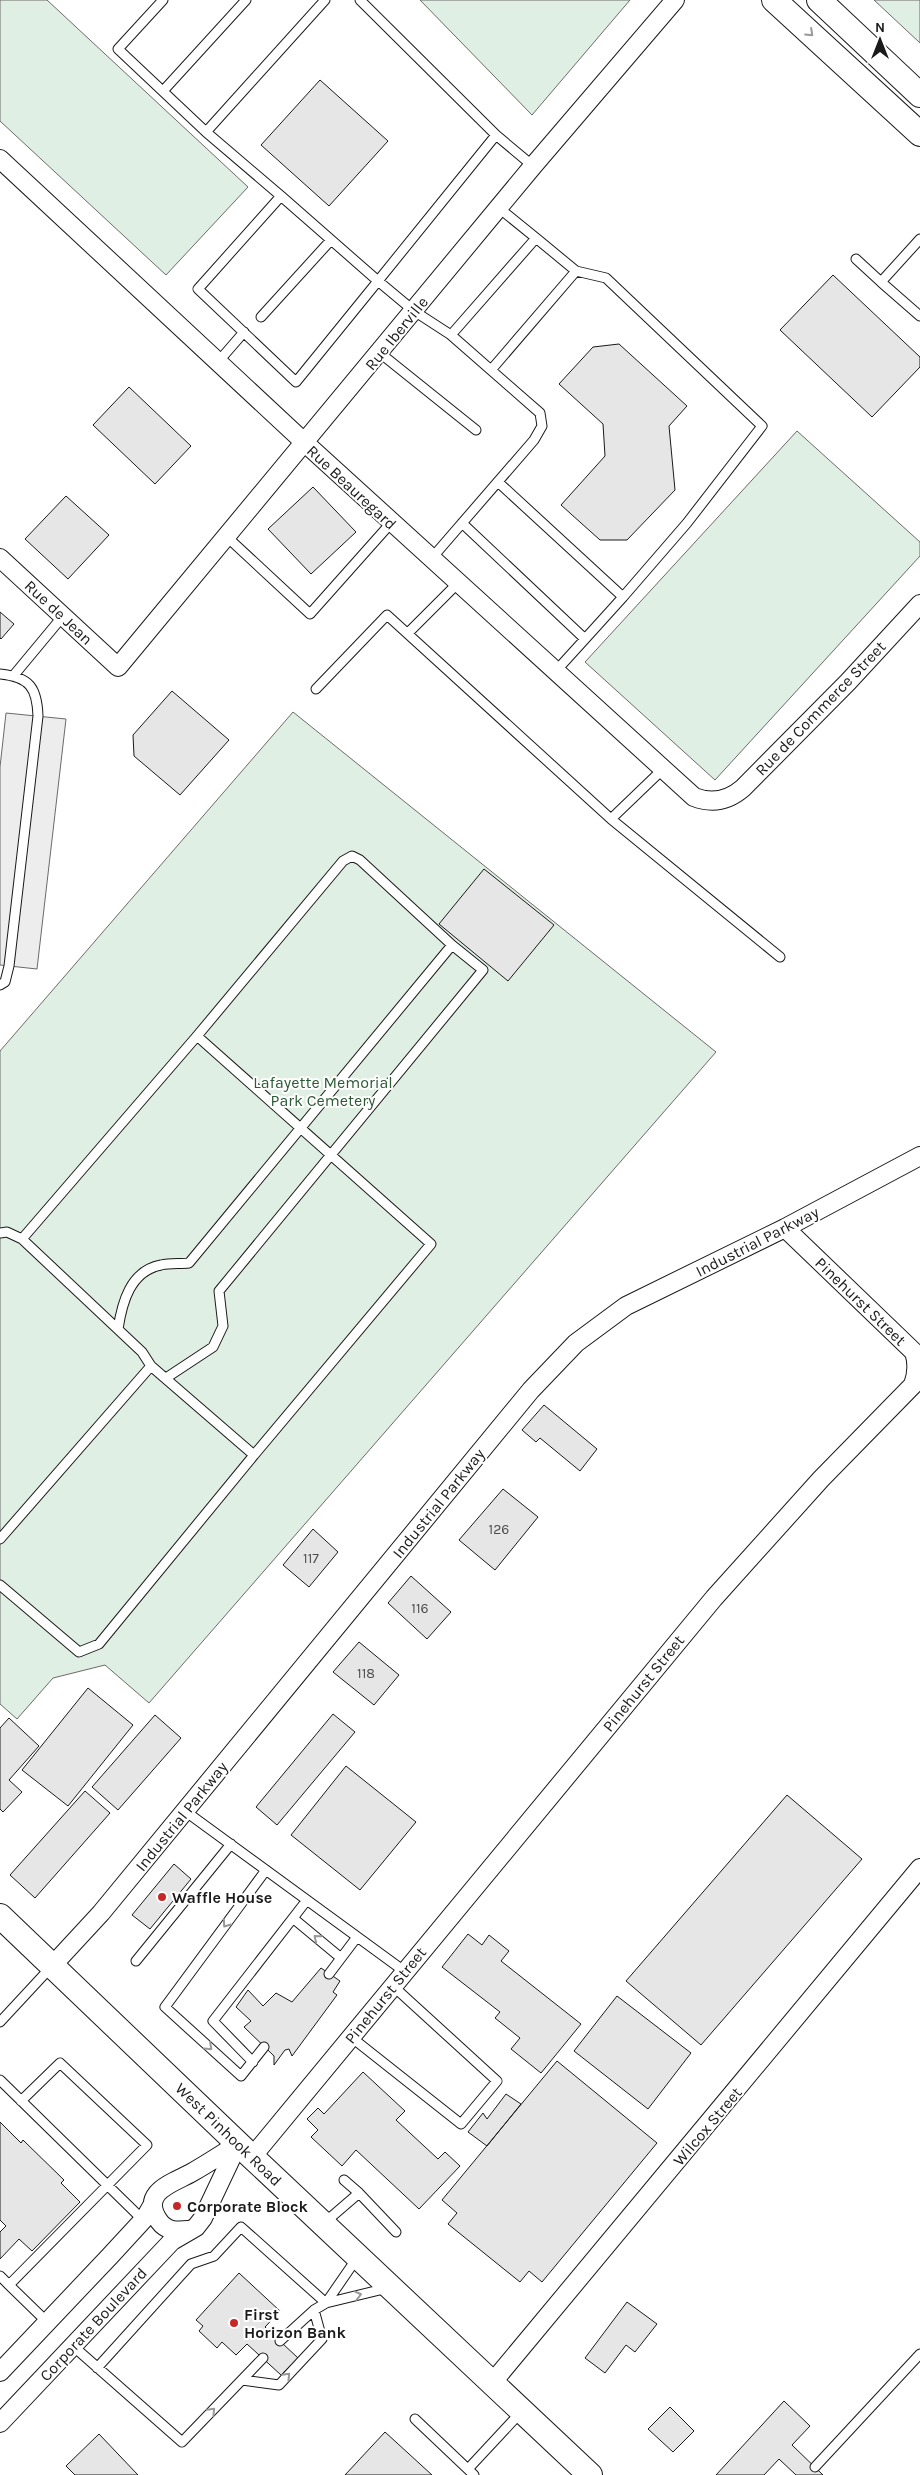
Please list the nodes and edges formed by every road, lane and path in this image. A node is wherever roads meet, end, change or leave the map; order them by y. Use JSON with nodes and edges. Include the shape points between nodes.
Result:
{"nodes":[{"id":1,"x":164,"y":0,"type":"edge"},
{"id":2,"x":246,"y":0,"type":"edge"},
{"id":3,"x":325,"y":0,"type":"edge"},
{"id":4,"x":360,"y":0,"type":"edge"},
{"id":5,"x":675,"y":0,"type":"edge"},
{"id":6,"x":774,"y":0,"type":"edge"},
{"id":7,"x":819,"y":0,"type":"edge"},
{"id":8,"x":163,"y":91,"type":"junction"},
{"id":9,"x":920,"y":95,"type":"edge"},
{"id":10,"x":206,"y":132,"type":"junction"},
{"id":11,"x":496,"y":134,"type":"junction"},
{"id":12,"x":920,"y":134,"type":"edge"},
{"id":13,"x":0,"y":159,"type":"edge"},
{"id":14,"x":533,"y":166,"type":"junction"},
{"id":15,"x":281,"y":196,"type":"junction"},
{"id":16,"x":499,"y":208,"type":"junction"},
{"id":17,"x":536,"y":238,"type":"junction"},
{"id":18,"x":920,"y":239,"type":"edge"},
{"id":19,"x":331,"y":240,"type":"junction"},
{"id":20,"x":856,"y":259,"type":"dead end"},
{"id":21,"x":576,"y":271,"type":"junction"},
{"id":22,"x":378,"y":281,"type":"junction"},
{"id":23,"x":881,"y":282,"type":"junction"},
{"id":24,"x":414,"y":311,"type":"junction"},
{"id":25,"x":920,"y":316,"type":"edge"},
{"id":26,"x":261,"y":317,"type":"dead end"},
{"id":27,"x":244,"y":332,"type":"junction"},
{"id":28,"x":451,"y":335,"type":"junction"},
{"id":29,"x":380,"y":353,"type":"junction"},
{"id":30,"x":218,"y":362,"type":"junction"},
{"id":31,"x":491,"y":370,"type":"junction"},
{"id":32,"x":476,"y":430,"type":"dead end"},
{"id":33,"x":304,"y":442,"type":"junction"},
{"id":34,"x":498,"y":482,"type":"junction"},
{"id":35,"x":392,"y":523,"type":"junction"},
{"id":36,"x":462,"y":523,"type":"junction"},
{"id":37,"x":226,"y":536,"type":"junction"},
{"id":38,"x":0,"y":558,"type":"edge"},
{"id":39,"x":431,"y":558,"type":"junction"},
{"id":40,"x":458,"y":583,"type":"junction"},
{"id":41,"x":623,"y":597,"type":"junction"},
{"id":42,"x":920,"y":604,"type":"edge"},
{"id":43,"x":63,"y":616,"type":"junction"},
{"id":44,"x":408,"y":633,"type":"junction"},
{"id":45,"x":585,"y":639,"type":"junction"},
{"id":46,"x":118,"y":667,"type":"joint"},
{"id":47,"x":555,"y":672,"type":"junction"},
{"id":48,"x":0,"y":674,"type":"edge"},
{"id":49,"x":14,"y":675,"type":"junction"},
{"id":50,"x":316,"y":689,"type":"dead end"},
{"id":51,"x":662,"y":770,"type":"junction"},
{"id":52,"x":713,"y":801,"type":"joint"},
{"id":53,"x":611,"y":819,"type":"junction"},
{"id":54,"x":452,"y":945,"type":"junction"},
{"id":55,"x":780,"y":957,"type":"dead end"},
{"id":56,"x":0,"y":985,"type":"edge"},
{"id":57,"x":197,"y":1036,"type":"junction"},
{"id":58,"x":300,"y":1128,"type":"junction"},
{"id":59,"x":330,"y":1155,"type":"junction"},
{"id":60,"x":920,"y":1156,"type":"edge"},
{"id":61,"x":785,"y":1228,"type":"junction"},
{"id":62,"x":0,"y":1233,"type":"edge"},
{"id":63,"x":22,"y":1239,"type":"junction"},
{"id":64,"x":118,"y":1329,"type":"junction"},
{"id":65,"x":151,"y":1366,"type":"junction"},
{"id":66,"x":166,"y":1378,"type":"junction"},
{"id":67,"x":254,"y":1455,"type":"junction"},
{"id":68,"x":0,"y":1539,"type":"edge"},
{"id":69,"x":0,"y":1585,"type":"edge"},
{"id":70,"x":185,"y":1811,"type":"junction"},
{"id":71,"x":231,"y":1844,"type":"junction"},
{"id":72,"x":920,"y":1868,"type":"edge"},
{"id":73,"x":266,"y":1870,"type":"junction"},
{"id":74,"x":307,"y":1900,"type":"junction"},
{"id":75,"x":294,"y":1919,"type":"junction"},
{"id":76,"x":5,"y":1923,"type":"edge"},
{"id":77,"x":357,"y":1937,"type":"junction"},
{"id":78,"x":341,"y":1958,"type":"junction"},
{"id":79,"x":136,"y":1962,"type":"dead end"},
{"id":80,"x":52,"y":1966,"type":"junction"},
{"id":81,"x":404,"y":1972,"type":"junction"},
{"id":82,"x":329,"y":1974,"type":"dead end"},
{"id":83,"x":393,"y":1986,"type":"junction"},
{"id":84,"x":0,"y":2022,"type":"edge"},
{"id":85,"x":351,"y":2037,"type":"junction"},
{"id":86,"x":264,"y":2047,"type":"dead end"},
{"id":87,"x":253,"y":2062,"type":"junction"},
{"id":88,"x":0,"y":2080,"type":"edge"},
{"id":89,"x":22,"y":2101,"type":"junction"},
{"id":90,"x":245,"y":2151,"type":"junction"},
{"id":91,"x":344,"y":2180,"type":"dead end"},
{"id":92,"x":107,"y":2185,"type":"junction"},
{"id":93,"x":359,"y":2193,"type":"junction"},
{"id":94,"x":152,"y":2204,"type":"junction"},
{"id":95,"x":143,"y":2220,"type":"junction"},
{"id":96,"x":323,"y":2224,"type":"junction"},
{"id":97,"x":190,"y":2230,"type":"junction"},
{"id":98,"x":396,"y":2232,"type":"dead end"},
{"id":99,"x":358,"y":2257,"type":"junction"},
{"id":100,"x":0,"y":2276,"type":"edge"},
{"id":101,"x":9,"y":2285,"type":"junction"},
{"id":102,"x":390,"y":2288,"type":"junction"},
{"id":103,"x":326,"y":2303,"type":"junction"},
{"id":104,"x":314,"y":2310,"type":"junction"},
{"id":105,"x":47,"y":2322,"type":"junction"},
{"id":106,"x":280,"y":2341,"type":"dead end"},
{"id":107,"x":73,"y":2346,"type":"junction"},
{"id":108,"x":920,"y":2354,"type":"edge"},
{"id":109,"x":263,"y":2358,"type":"dead end"},
{"id":110,"x":96,"y":2368,"type":"junction"},
{"id":111,"x":0,"y":2372,"type":"edge"},
{"id":112,"x":242,"y":2380,"type":"junction"},
{"id":113,"x":492,"y":2383,"type":"junction"},
{"id":114,"x":522,"y":2411,"type":"junction"},
{"id":115,"x":415,"y":2419,"type":"dead end"},
{"id":116,"x":0,"y":2423,"type":"edge"},
{"id":117,"x":814,"y":2467,"type":"dead end"},
{"id":118,"x":471,"y":2472,"type":"edge"},
{"id":119,"x":590,"y":2475,"type":"edge"}],
"edges":[{"from":1,"to":8,"type":"lane","via":[[118,49]]},
{"from":2,"to":8,"type":"lane"},
{"from":3,"to":10,"type":"lane"},
{"from":4,"to":11,"type":"lane"},
{"from":5,"to":14,"type":"street","name":"Rue Iberville"},
{"from":6,"to":12,"type":"main road","one_way":true},
{"from":7,"to":9,"type":"main road"},
{"from":8,"to":10,"type":"lane"},
{"from":10,"to":15,"type":"lane"},
{"from":11,"to":14,"type":"lane"},
{"from":11,"to":22,"type":"lane"},
{"from":13,"to":30,"type":"street","name":"Rue Beauregard"},
{"from":14,"to":16,"type":"street","name":"Rue Iberville"},
{"from":15,"to":19,"type":"lane"},
{"from":15,"to":27,"type":"lane","via":[[198,289]]},
{"from":16,"to":17,"type":"lane"},
{"from":16,"to":24,"type":"street","name":"Rue Iberville"},
{"from":17,"to":21,"type":"lane"},
{"from":17,"to":28,"type":"lane"},
{"from":18,"to":23,"type":"lane"},
{"from":19,"to":22,"type":"lane"},
{"from":19,"to":26,"type":"lane"},
{"from":20,"to":23,"type":"lane"},
{"from":21,"to":31,"type":"lane"},
{"from":21,"to":41,"type":"lane","via":[[606,278],[762,426],[687,523]]},
{"from":22,"to":24,"type":"lane"},
{"from":22,"to":27,"type":"lane","via":[[296,382]]},
{"from":23,"to":25,"type":"lane"},
{"from":24,"to":28,"type":"lane"},
{"from":24,"to":29,"type":"street","name":"Rue Iberville"},
{"from":27,"to":30,"type":"lane"},
{"from":28,"to":31,"type":"lane"},
{"from":29,"to":32,"type":"lane"},
{"from":29,"to":33,"type":"street","name":"Rue Iberville"},
{"from":30,"to":33,"type":"street","name":"Rue Beauregard"},
{"from":31,"to":34,"type":"lane","via":[[540,413],[542,426]]},
{"from":33,"to":35,"type":"street","name":"Rue Beauregard"},
{"from":33,"to":37,"type":"street","name":"Rue Iberville"},
{"from":34,"to":36,"type":"lane"},
{"from":34,"to":41,"type":"lane"},
{"from":35,"to":37,"type":"lane","via":[[310,614]]},
{"from":35,"to":39,"type":"street","name":"Rue Beauregard"},
{"from":36,"to":39,"type":"lane"},
{"from":36,"to":45,"type":"lane"},
{"from":37,"to":46,"type":"street","name":"Rue Iberville"},
{"from":38,"to":43,"type":"street","name":"Rue de Jean"},
{"from":39,"to":40,"type":"street","name":"Rue Beauregard"},
{"from":40,"to":44,"type":"lane"},
{"from":40,"to":47,"type":"street","name":"Rue Beauregard"},
{"from":41,"to":45,"type":"lane"},
{"from":42,"to":52,"type":"street","name":"Rue de Commerce Street","via":[[743,788],[724,800]]},
{"from":43,"to":46,"type":"street","name":"Rue de Jean"},
{"from":43,"to":49,"type":"lane"},
{"from":44,"to":50,"type":"lane","via":[[387,615]]},
{"from":44,"to":53,"type":"lane"},
{"from":45,"to":47,"type":"lane"},
{"from":47,"to":51,"type":"street","name":"Rue Beauregard"},
{"from":48,"to":49,"type":"lane"},
{"from":49,"to":56,"type":"lane","via":[[30,683],[37,698],[38,716],[9,966],[5,982]]},
{"from":51,"to":52,"type":"street","name":"Rue Beauregard","via":[[694,797]]},
{"from":51,"to":53,"type":"lane"},
{"from":53,"to":55,"type":"lane"},
{"from":54,"to":57,"type":"lane","via":[[352,856],[342,860]]},
{"from":54,"to":58,"type":"lane"},
{"from":54,"to":59,"type":"lane","via":[[483,970]]},
{"from":57,"to":58,"type":"lane"},
{"from":57,"to":63,"type":"lane"},
{"from":58,"to":59,"type":"lane"},
{"from":58,"to":64,"type":"lane","via":[[189,1263],[159,1265],[137,1277],[122,1303]]},
{"from":59,"to":66,"type":"lane","via":[[219,1292],[223,1326],[213,1347]]},
{"from":59,"to":67,"type":"lane","via":[[431,1244]]},
{"from":60,"to":61,"type":"street","name":"Industrial Parkway"},
{"from":61,"to":70,"type":"street","name":"Industrial Parkway","via":[[626,1306],[576,1343],[554,1364]]},
{"from":61,"to":81,"type":"street","name":"Pinehurst Street","via":[[914,1352],[917,1375],[913,1385],[821,1479],[714,1598]]},
{"from":62,"to":63,"type":"lane","via":[[7,1232]]},
{"from":63,"to":64,"type":"lane"},
{"from":64,"to":65,"type":"lane","via":[[142,1352]]},
{"from":65,"to":66,"type":"lane"},
{"from":65,"to":68,"type":"lane"},
{"from":66,"to":67,"type":"lane"},
{"from":67,"to":69,"type":"lane","via":[[99,1644],[79,1652]]},
{"from":70,"to":71,"type":"lane"},
{"from":70,"to":80,"type":"street","name":"Industrial Parkway","via":[[101,1913]]},
{"from":71,"to":73,"type":"lane"},
{"from":71,"to":79,"type":"lane"},
{"from":72,"to":113,"type":"street","name":"Wilcox Street"},
{"from":73,"to":74,"type":"lane"},
{"from":73,"to":87,"type":"lane","one_way":true,"via":[[165,2007],[241,2076]]},
{"from":74,"to":75,"type":"lane"},
{"from":74,"to":77,"type":"lane"},
{"from":78,"to":75,"type":"lane","one_way":true},
{"from":75,"to":87,"type":"lane","via":[[213,2021]]},
{"from":76,"to":80,"type":"main road","name":"West Pinhook Road"},
{"from":77,"to":78,"type":"lane"},
{"from":77,"to":81,"type":"lane"},
{"from":78,"to":82,"type":"lane"},
{"from":80,"to":84,"type":"lane"},
{"from":80,"to":90,"type":"main road","name":"West Pinhook Road"},
{"from":81,"to":83,"type":"street","name":"Pinehurst Street"},
{"from":83,"to":85,"type":"street","name":"Pinehurst Street"},
{"from":83,"to":85,"type":"lane","via":[[497,2081],[461,2124]]},
{"from":85,"to":90,"type":"street","name":"Pinehurst Street"},
{"from":86,"to":87,"type":"lane"},
{"from":88,"to":89,"type":"lane"},
{"from":89,"to":92,"type":"lane"},
{"from":89,"to":92,"type":"lane","via":[[60,2063],[147,2145]]},
{"from":90,"to":94,"type":"street","name":"Corporate Boulevard","via":[[165,2184]]},
{"from":90,"to":96,"type":"main road","name":"West Pinhook Road"},
{"from":90,"to":97,"type":"street","name":"Corporate Boulevard","via":[[203,2218]]},
{"from":91,"to":93,"type":"lane"},
{"from":92,"to":95,"type":"lane"},
{"from":92,"to":101,"type":"lane"},
{"from":93,"to":96,"type":"lane"},
{"from":93,"to":98,"type":"lane"},
{"from":94,"to":95,"type":"street","name":"Corporate Boulevard"},
{"from":94,"to":97,"type":"street","via":[[162,2226],[173,2232]]},
{"from":95,"to":105,"type":"street","name":"Corporate Boulevard"},
{"from":96,"to":99,"type":"main road","name":"West Pinhook Road"},
{"from":97,"to":107,"type":"street","name":"Corporate Boulevard","via":[[172,2241]]},
{"from":99,"to":102,"type":"main road","name":"West Pinhook Road"},
{"from":99,"to":103,"type":"lane"},
{"from":100,"to":101,"type":"lane"},
{"from":101,"to":105,"type":"lane"},
{"from":103,"to":102,"type":"lane","one_way":true},
{"from":102,"to":113,"type":"main road","name":"West Pinhook Road"},
{"from":103,"to":104,"type":"lane"},
{"from":103,"to":110,"type":"lane","via":[[241,2228],[214,2256],[191,2264]]},
{"from":104,"to":106,"type":"lane"},
{"from":112,"to":104,"type":"lane","one_way":true,"via":[[279,2385],[322,2339]]},
{"from":105,"to":111,"type":"street","name":"Corporate Boulevard"},
{"from":107,"to":110,"type":"lane"},
{"from":107,"to":116,"type":"street","name":"Corporate Boulevard"},
{"from":108,"to":117,"type":"lane"},
{"from":109,"to":112,"type":"lane"},
{"from":110,"to":112,"type":"lane","one_way":true,"via":[[182,2442]]},
{"from":113,"to":114,"type":"main road","name":"West Pinhook Road"},
{"from":114,"to":118,"type":"lane"},
{"from":114,"to":119,"type":"main road","name":"West Pinhook Road"},
{"from":115,"to":118,"type":"lane"}]}
